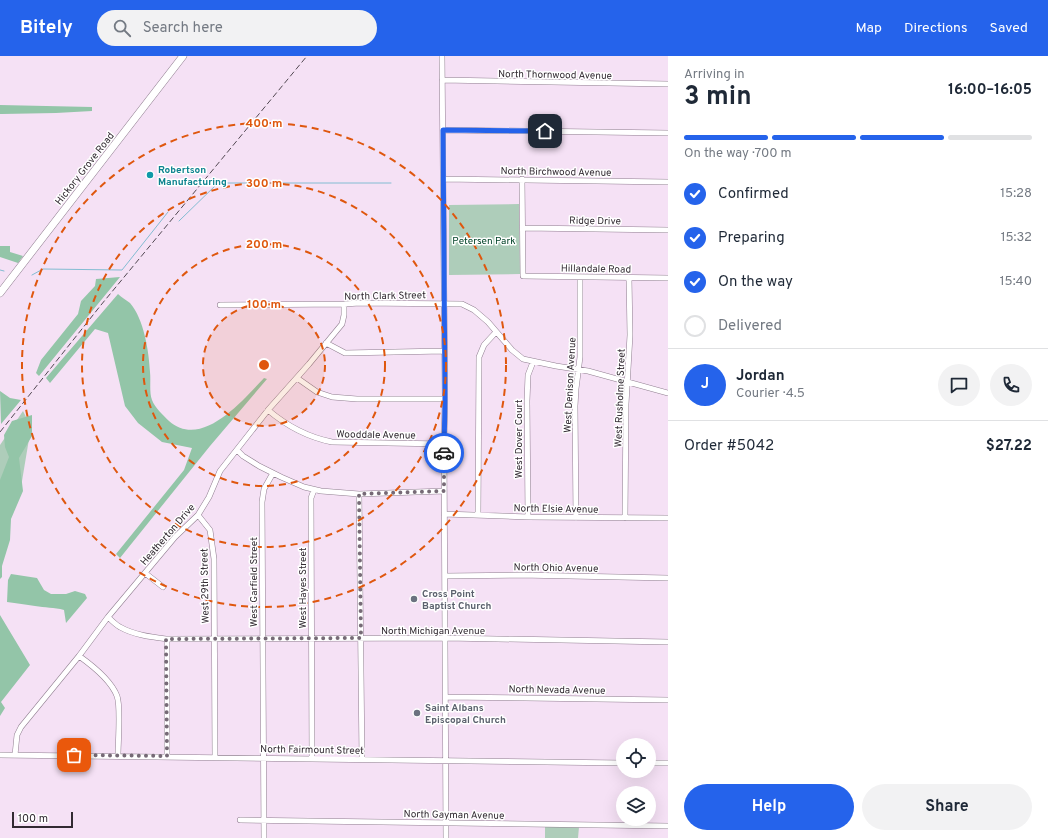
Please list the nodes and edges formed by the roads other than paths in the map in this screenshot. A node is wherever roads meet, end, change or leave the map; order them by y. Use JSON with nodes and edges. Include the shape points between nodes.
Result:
{"nodes":[{"id":1,"x":183,"y":56,"type":"edge"},
{"id":2,"x":442,"y":56,"type":"edge"},
{"id":3,"x":442,"y":80,"type":"junction"},
{"id":4,"x":668,"y":84,"type":"edge"},
{"id":5,"x":443,"y":130,"type":"junction"},
{"id":6,"x":668,"y":133,"type":"edge"},
{"id":7,"x":443,"y":179,"type":"junction"},
{"id":8,"x":522,"y":179,"type":"junction"},
{"id":9,"x":668,"y":182,"type":"edge"},
{"id":10,"x":523,"y":228,"type":"junction"},
{"id":11,"x":668,"y":230,"type":"edge"},
{"id":12,"x":580,"y":277,"type":"junction"},
{"id":13,"x":630,"y":278,"type":"junction"},
{"id":14,"x":668,"y":278,"type":"edge"},
{"id":15,"x":0,"y":292,"type":"edge"},
{"id":16,"x":444,"y":303,"type":"junction"},
{"id":17,"x":344,"y":304,"type":"junction"},
{"id":18,"x":220,"y":305,"type":"dead end"},
{"id":19,"x":496,"y":332,"type":"junction"},
{"id":20,"x":326,"y":343,"type":"junction"},
{"id":21,"x":444,"y":351,"type":"junction"},
{"id":22,"x":533,"y":362,"type":"junction"},
{"id":23,"x":580,"y":369,"type":"junction"},
{"id":24,"x":297,"y":378,"type":"junction"},
{"id":25,"x":628,"y":382,"type":"junction"},
{"id":26,"x":668,"y":393,"type":"edge"},
{"id":27,"x":445,"y":399,"type":"junction"},
{"id":28,"x":268,"y":410,"type":"junction"},
{"id":29,"x":444,"y":444,"type":"junction"},
{"id":30,"x":236,"y":450,"type":"junction"},
{"id":31,"x":273,"y":473,"type":"junction"},
{"id":32,"x":314,"y":490,"type":"junction"},
{"id":33,"x":444,"y":491,"type":"junction"},
{"id":34,"x":359,"y":494,"type":"junction"},
{"id":35,"x":444,"y":514,"type":"junction"},
{"id":36,"x":198,"y":515,"type":"junction"},
{"id":37,"x":478,"y":515,"type":"junction"},
{"id":38,"x":528,"y":517,"type":"junction"},
{"id":39,"x":576,"y":518,"type":"junction"},
{"id":40,"x":625,"y":518,"type":"junction"},
{"id":41,"x":668,"y":518,"type":"edge"},
{"id":42,"x":145,"y":572,"type":"junction"},
{"id":43,"x":445,"y":576,"type":"junction"},
{"id":44,"x":668,"y":578,"type":"edge"},
{"id":45,"x":163,"y":587,"type":"dead end"},
{"id":46,"x":108,"y":617,"type":"junction"},
{"id":47,"x":262,"y":638,"type":"junction"},
{"id":48,"x":311,"y":638,"type":"junction"},
{"id":49,"x":361,"y":638,"type":"junction"},
{"id":50,"x":446,"y":638,"type":"junction"},
{"id":51,"x":166,"y":639,"type":"junction"},
{"id":52,"x":214,"y":639,"type":"junction"},
{"id":53,"x":668,"y":642,"type":"edge"},
{"id":54,"x":79,"y":656,"type":"junction"},
{"id":55,"x":446,"y":697,"type":"junction"},
{"id":56,"x":668,"y":700,"type":"edge"},
{"id":57,"x":0,"y":755,"type":"edge"},
{"id":58,"x":15,"y":755,"type":"junction"},
{"id":59,"x":118,"y":755,"type":"junction"},
{"id":60,"x":167,"y":756,"type":"junction"},
{"id":61,"x":215,"y":757,"type":"junction"},
{"id":62,"x":264,"y":758,"type":"junction"},
{"id":63,"x":312,"y":759,"type":"junction"},
{"id":64,"x":362,"y":759,"type":"junction"},
{"id":65,"x":446,"y":761,"type":"junction"},
{"id":66,"x":616,"y":763,"type":"edge"},
{"id":67,"x":656,"y":763,"type":"edge"},
{"id":68,"x":668,"y":763,"type":"edge"},
{"id":69,"x":240,"y":820,"type":"dead end"},
{"id":70,"x":264,"y":820,"type":"junction"},
{"id":71,"x":446,"y":823,"type":"junction"},
{"id":72,"x":668,"y":826,"type":"edge"},
{"id":73,"x":264,"y":838,"type":"edge"},
{"id":74,"x":446,"y":838,"type":"edge"}],
"edges":[{"from":1,"to":15,"type":"main road","name":"Hickory Grove Road"},
{"from":2,"to":3,"type":"street"},
{"from":3,"to":4,"type":"street","name":"North Thornwood Avenue"},
{"from":3,"to":5,"type":"street"},
{"from":5,"to":6,"type":"street"},
{"from":5,"to":7,"type":"street"},
{"from":7,"to":8,"type":"street","name":"North Birchwood Avenue"},
{"from":7,"to":16,"type":"street"},
{"from":8,"to":9,"type":"street","name":"North Birchwood Avenue"},
{"from":8,"to":10,"type":"street"},
{"from":10,"to":11,"type":"street","name":"Ridge Drive"},
{"from":10,"to":12,"type":"street","name":"Hillandale Road","via":[[523,276]]},
{"from":12,"to":13,"type":"street","name":"Hillandale Road"},
{"from":12,"to":23,"type":"street","name":"West Denison Avenue"},
{"from":13,"to":14,"type":"street","name":"Hillandale Road"},
{"from":13,"to":25,"type":"street","name":"West Rusholme Street"},
{"from":16,"to":17,"type":"street","name":"North Clark Street"},
{"from":16,"to":19,"type":"street","name":"North Clark Street","via":[[462,304],[474,310]]},
{"from":16,"to":21,"type":"street"},
{"from":17,"to":18,"type":"street","name":"North Clark Street"},
{"from":17,"to":20,"type":"street","name":"Heatherton Drive","via":[[342,324]]},
{"from":19,"to":22,"type":"street","name":"North Clark Street","via":[[517,355]]},
{"from":19,"to":37,"type":"street","via":[[484,345],[479,357]]},
{"from":20,"to":21,"type":"street","via":[[345,353]]},
{"from":20,"to":24,"type":"street","name":"Heatherton Drive"},
{"from":21,"to":27,"type":"street"},
{"from":22,"to":23,"type":"street","name":"North Clark Street"},
{"from":22,"to":38,"type":"street","name":"West Dover Court","via":[[528,375],[527,402]]},
{"from":23,"to":25,"type":"street","name":"North Clark Street"},
{"from":23,"to":39,"type":"street","name":"West Denison Avenue","via":[[576,389]]},
{"from":24,"to":27,"type":"street","via":[[317,392],[332,397]]},
{"from":24,"to":28,"type":"street","name":"Heatherton Drive"},
{"from":25,"to":26,"type":"street","name":"North Clark Street"},
{"from":25,"to":40,"type":"street","name":"West Rusholme Street"},
{"from":27,"to":29,"type":"street"},
{"from":28,"to":29,"type":"street","name":"Wooddale Avenue","via":[[300,432],[332,442]]},
{"from":28,"to":30,"type":"street","name":"Heatherton Drive"},
{"from":29,"to":33,"type":"street"},
{"from":30,"to":31,"type":"street"},
{"from":30,"to":36,"type":"street","name":"Heatherton Drive","via":[[220,471]]},
{"from":31,"to":32,"type":"street"},
{"from":31,"to":47,"type":"street","name":"West Garfield Street","via":[[264,489],[262,502]]},
{"from":32,"to":34,"type":"street"},
{"from":32,"to":48,"type":"street","name":"West Hayes Street","via":[[311,498]]},
{"from":33,"to":34,"type":"street"},
{"from":33,"to":35,"type":"street"},
{"from":34,"to":49,"type":"street"},
{"from":35,"to":37,"type":"street","name":"North Elsie Avenue"},
{"from":35,"to":43,"type":"street"},
{"from":36,"to":42,"type":"street","name":"Heatherton Drive"},
{"from":36,"to":52,"type":"street","name":"West 29th Street","via":[[210,530],[212,541]]},
{"from":37,"to":38,"type":"street","name":"North Elsie Avenue"},
{"from":38,"to":39,"type":"street","name":"North Elsie Avenue"},
{"from":39,"to":40,"type":"street","name":"North Elsie Avenue"},
{"from":40,"to":41,"type":"street","name":"North Elsie Avenue"},
{"from":42,"to":45,"type":"street"},
{"from":42,"to":46,"type":"street","name":"Heatherton Drive"},
{"from":43,"to":44,"type":"street","name":"North Ohio Avenue"},
{"from":43,"to":50,"type":"street"},
{"from":46,"to":51,"type":"street","name":"North Michigan Avenue","via":[[119,627],[146,636]]},
{"from":46,"to":54,"type":"street","name":"Heatherton Drive"},
{"from":47,"to":48,"type":"street","name":"North Michigan Avenue"},
{"from":47,"to":52,"type":"street","name":"North Michigan Avenue"},
{"from":47,"to":62,"type":"street","name":"West Garfield Street"},
{"from":48,"to":49,"type":"street","name":"North Michigan Avenue"},
{"from":48,"to":63,"type":"street","name":"West Hayes Street"},
{"from":49,"to":50,"type":"street","name":"North Michigan Avenue"},
{"from":49,"to":64,"type":"street"},
{"from":50,"to":53,"type":"street","name":"North Michigan Avenue"},
{"from":50,"to":55,"type":"street"},
{"from":51,"to":52,"type":"street","name":"North Michigan Avenue"},
{"from":51,"to":60,"type":"street"},
{"from":52,"to":61,"type":"street","name":"West 29th Street"},
{"from":54,"to":58,"type":"street","name":"Heatherton Drive","via":[[21,726],[17,735]]},
{"from":54,"to":59,"type":"street","via":[[110,684],[118,697]]},
{"from":55,"to":56,"type":"street","name":"North Nevada Avenue"},
{"from":55,"to":65,"type":"street"},
{"from":57,"to":58,"type":"street","name":"North Fairmount Street"},
{"from":58,"to":59,"type":"street","name":"North Fairmount Street"},
{"from":59,"to":60,"type":"street","name":"North Fairmount Street"},
{"from":60,"to":61,"type":"street","name":"North Fairmount Street"},
{"from":61,"to":62,"type":"street","name":"North Fairmount Street"},
{"from":62,"to":63,"type":"street","name":"North Fairmount Street"},
{"from":62,"to":70,"type":"street","name":"West Garfield Street"},
{"from":63,"to":64,"type":"street","name":"North Fairmount Street"},
{"from":64,"to":65,"type":"street","name":"North Fairmount Street"},
{"from":65,"to":66,"type":"street","name":"North Fairmount Street"},
{"from":65,"to":71,"type":"street"},
{"from":67,"to":68,"type":"street"},
{"from":69,"to":70,"type":"street","name":"North Gayman Avenue"},
{"from":70,"to":71,"type":"street","name":"North Gayman Avenue"},
{"from":70,"to":73,"type":"street","name":"West Garfield Street"},
{"from":71,"to":72,"type":"street","name":"North Gayman Avenue"},
{"from":71,"to":74,"type":"street"}]}
